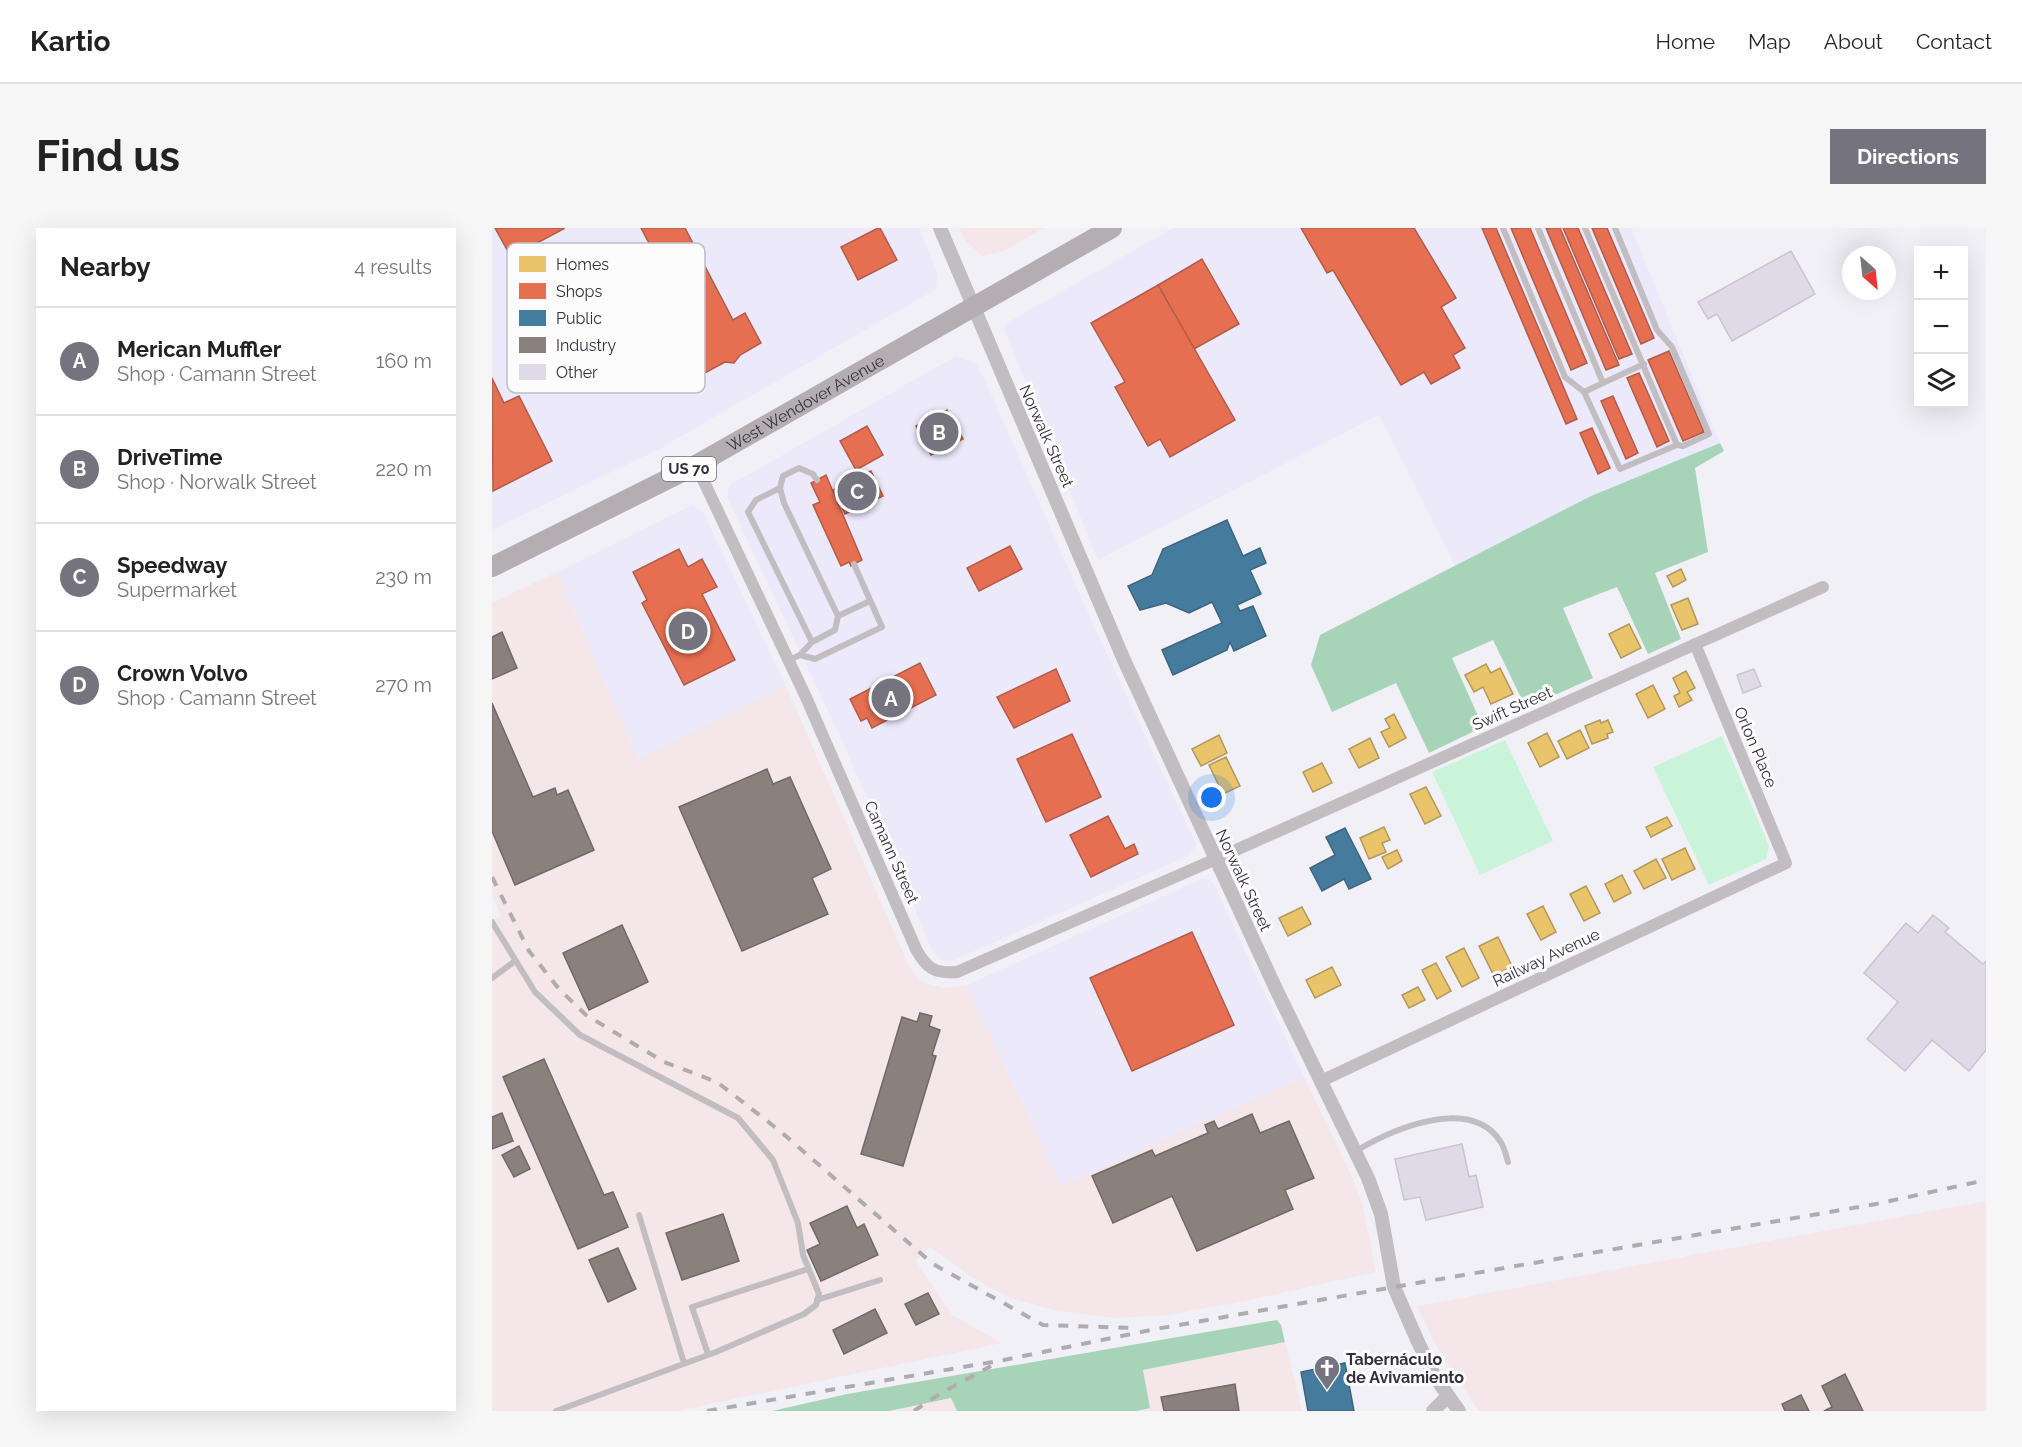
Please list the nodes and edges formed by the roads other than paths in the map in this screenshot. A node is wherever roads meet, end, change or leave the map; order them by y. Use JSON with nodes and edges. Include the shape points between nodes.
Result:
{"nodes":[{"id":1,"x":940,"y":228,"type":"edge"},
{"id":2,"x":1112,"y":228,"type":"edge"},
{"id":3,"x":1503,"y":228,"type":"edge"},
{"id":4,"x":1538,"y":228,"type":"edge"},
{"id":5,"x":1586,"y":228,"type":"edge"},
{"id":6,"x":1615,"y":228,"type":"edge"},
{"id":7,"x":972,"y":309,"type":"junction"},
{"id":8,"x":1644,"y":364,"type":"junction"},
{"id":9,"x":1603,"y":383,"type":"junction"},
{"id":10,"x":1584,"y":392,"type":"junction"},
{"id":11,"x":1677,"y":445,"type":"junction"},
{"id":12,"x":696,"y":465,"type":"junction"},
{"id":13,"x":817,"y":480,"type":"dead end"},
{"id":14,"x":780,"y":488,"type":"junction"},
{"id":15,"x":854,"y":564,"type":"dead end"},
{"id":16,"x":492,"y":567,"type":"edge"},
{"id":17,"x":1823,"y":587,"type":"dead end"},
{"id":18,"x":870,"y":601,"type":"junction"},
{"id":19,"x":838,"y":616,"type":"junction"},
{"id":20,"x":812,"y":642,"type":"junction"},
{"id":21,"x":1695,"y":644,"type":"junction"},
{"id":22,"x":795,"y":657,"type":"junction"},
{"id":23,"x":1216,"y":859,"type":"junction"},
{"id":24,"x":1786,"y":863,"type":"joint"},
{"id":25,"x":492,"y":922,"type":"edge"},
{"id":26,"x":515,"y":962,"type":"junction"},
{"id":27,"x":492,"y":978,"type":"edge"},
{"id":28,"x":1321,"y":1081,"type":"junction"},
{"id":29,"x":1356,"y":1151,"type":"junction"},
{"id":30,"x":1508,"y":1162,"type":"dead end"},
{"id":31,"x":639,"y":1215,"type":"dead end"},
{"id":32,"x":808,"y":1269,"type":"junction"},
{"id":33,"x":880,"y":1280,"type":"dead end"},
{"id":34,"x":817,"y":1300,"type":"junction"},
{"id":35,"x":708,"y":1354,"type":"junction"},
{"id":36,"x":684,"y":1363,"type":"junction"},
{"id":37,"x":1448,"y":1396,"type":"junction"},
{"id":38,"x":556,"y":1411,"type":"edge"},
{"id":39,"x":1433,"y":1411,"type":"edge"},
{"id":40,"x":1459,"y":1411,"type":"edge"}],
"edges":[{"from":1,"to":7,"type":"street","name":"Norwalk Street"},
{"from":2,"to":7,"type":"highway","name":"West Wendover Avenue","number":"US 70"},
{"from":3,"to":10,"type":"lane","via":[[1565,377]]},
{"from":4,"to":9,"type":"lane"},
{"from":5,"to":8,"type":"lane"},
{"from":6,"to":11,"type":"lane","via":[[1657,330],[1672,347],[1709,434]]},
{"from":7,"to":12,"type":"highway","name":"West Wendover Avenue","number":"US 70"},
{"from":7,"to":23,"type":"street","name":"Norwalk Street","via":[[1124,660]]},
{"from":8,"to":9,"type":"lane"},
{"from":8,"to":11,"type":"lane"},
{"from":9,"to":10,"type":"lane"},
{"from":10,"to":11,"type":"lane","via":[[1620,469]]},
{"from":12,"to":16,"type":"highway","name":"West Wendover Avenue","number":"US 70"},
{"from":12,"to":22,"type":"street","name":"Camann Street"},
{"from":13,"to":14,"type":"lane","via":[[799,468],[783,476]]},
{"from":14,"to":19,"type":"lane"},
{"from":14,"to":20,"type":"lane","via":[[756,500],[748,512]]},
{"from":15,"to":18,"type":"lane"},
{"from":17,"to":21,"type":"street","name":"Swift Street"},
{"from":18,"to":19,"type":"lane"},
{"from":18,"to":22,"type":"lane","via":[[882,627],[815,658]]},
{"from":19,"to":20,"type":"lane","via":[[835,630]]},
{"from":20,"to":22,"type":"lane"},
{"from":21,"to":23,"type":"street","name":"Swift Street"},
{"from":21,"to":24,"type":"street","name":"Orlon Place"},
{"from":22,"to":23,"type":"street","name":"Camann Street","via":[[916,949],[929,969],[957,972]]},
{"from":23,"to":28,"type":"street","name":"Norwalk Street"},
{"from":24,"to":28,"type":"street","name":"Railway Avenue"},
{"from":25,"to":26,"type":"lane"},
{"from":26,"to":27,"type":"lane"},
{"from":26,"to":32,"type":"lane","via":[[535,992],[580,1035],[738,1118],[773,1160],[798,1223]]},
{"from":28,"to":29,"type":"street","name":"Norwalk Street"},
{"from":29,"to":30,"type":"lane","via":[[1391,1133],[1452,1118],[1470,1120],[1494,1134],[1501,1141]]},
{"from":29,"to":37,"type":"street","name":"Norwalk Street","via":[[1381,1214],[1394,1287],[1427,1362]]},
{"from":31,"to":36,"type":"lane"},
{"from":32,"to":34,"type":"lane","via":[[819,1294]]},
{"from":32,"to":35,"type":"lane","via":[[692,1307]]},
{"from":33,"to":34,"type":"lane"},
{"from":34,"to":35,"type":"lane","via":[[804,1314]]},
{"from":35,"to":36,"type":"lane"},
{"from":36,"to":38,"type":"lane"},
{"from":37,"to":39,"type":"street"},
{"from":37,"to":40,"type":"street","name":"Norwalk Street"}]}
